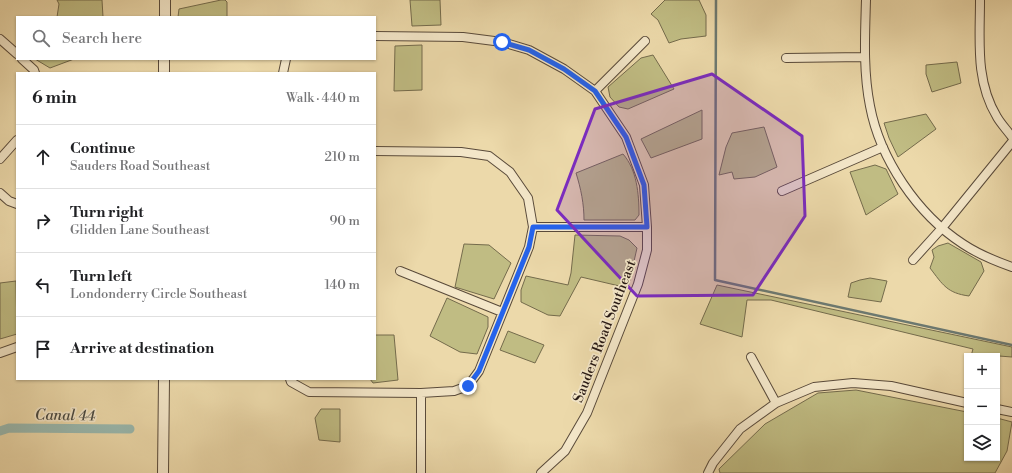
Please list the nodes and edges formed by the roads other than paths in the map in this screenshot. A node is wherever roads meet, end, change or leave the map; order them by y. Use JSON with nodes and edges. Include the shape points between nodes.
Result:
{"nodes":[{"id":1,"x":165,"y":0,"type":"edge"},
{"id":2,"x":866,"y":0,"type":"edge"},
{"id":3,"x":980,"y":0,"type":"edge"},
{"id":4,"x":164,"y":16,"type":"edge"},
{"id":5,"x":376,"y":36,"type":"edge"},
{"id":6,"x":0,"y":39,"type":"edge"},
{"id":7,"x":645,"y":41,"type":"dead end"},
{"id":8,"x":16,"y":53,"type":"edge"},
{"id":9,"x":865,"y":56,"type":"junction"},
{"id":10,"x":786,"y":58,"type":"dead end"},
{"id":11,"x":23,"y":60,"type":"edge"},
{"id":12,"x":164,"y":60,"type":"edge"},
{"id":13,"x":286,"y":60,"type":"edge"},
{"id":14,"x":35,"y":72,"type":"edge"},
{"id":15,"x":164,"y":72,"type":"edge"},
{"id":16,"x":283,"y":72,"type":"edge"},
{"id":17,"x":595,"y":91,"type":"junction"},
{"id":18,"x":1012,"y":137,"type":"edge"},
{"id":19,"x":16,"y":141,"type":"edge"},
{"id":20,"x":1012,"y":142,"type":"edge"},
{"id":21,"x":883,"y":147,"type":"junction"},
{"id":22,"x":376,"y":151,"type":"edge"},
{"id":23,"x":0,"y":159,"type":"edge"},
{"id":24,"x":782,"y":191,"type":"dead end"},
{"id":25,"x":0,"y":193,"type":"edge"},
{"id":26,"x":16,"y":204,"type":"edge"},
{"id":27,"x":533,"y":227,"type":"junction"},
{"id":28,"x":647,"y":227,"type":"junction"},
{"id":29,"x":942,"y":228,"type":"junction"},
{"id":30,"x":913,"y":260,"type":"dead end"},
{"id":31,"x":1012,"y":267,"type":"edge"},
{"id":32,"x":400,"y":270,"type":"dead end"},
{"id":33,"x":502,"y":312,"type":"junction"},
{"id":34,"x":16,"y":347,"type":"edge"},
{"id":35,"x":0,"y":353,"type":"edge"},
{"id":36,"x":751,"y":357,"type":"dead end"},
{"id":37,"x":164,"y":380,"type":"edge"},
{"id":38,"x":290,"y":380,"type":"edge"},
{"id":39,"x":421,"y":393,"type":"junction"},
{"id":40,"x":776,"y":402,"type":"junction"},
{"id":41,"x":964,"y":402,"type":"edge"},
{"id":42,"x":1000,"y":410,"type":"edge"},
{"id":43,"x":1012,"y":412,"type":"edge"},
{"id":44,"x":163,"y":473,"type":"edge"},
{"id":45,"x":421,"y":473,"type":"edge"},
{"id":46,"x":541,"y":473,"type":"edge"},
{"id":47,"x":708,"y":473,"type":"edge"}],
"edges":[{"from":1,"to":4,"type":"street"},
{"from":2,"to":9,"type":"street"},
{"from":3,"to":18,"type":"street","via":[[979,59],[982,80],[997,119]]},
{"from":5,"to":17,"type":"street","name":"Sauders Road Southeast","via":[[463,37],[502,42],[529,50],[564,69]]},
{"from":6,"to":8,"type":"street"},
{"from":7,"to":17,"type":"street"},
{"from":9,"to":10,"type":"street"},
{"from":9,"to":21,"type":"street","via":[[870,106]]},
{"from":11,"to":14,"type":"street"},
{"from":12,"to":15,"type":"street"},
{"from":13,"to":16,"type":"street"},
{"from":17,"to":28,"type":"street","name":"Sauders Road Southeast","via":[[626,137],[644,185]]},
{"from":19,"to":23,"type":"street"},
{"from":20,"to":29,"type":"street"},
{"from":21,"to":24,"type":"street"},
{"from":21,"to":29,"type":"street","via":[[897,175],[918,203]]},
{"from":22,"to":27,"type":"street","via":[[461,152],[490,156],[510,172],[528,198]]},
{"from":25,"to":26,"type":"street"},
{"from":27,"to":28,"type":"street"},
{"from":27,"to":33,"type":"street","via":[[529,247]]},
{"from":28,"to":46,"type":"street","name":"Sauders Road Southeast","via":[[647,250],[638,284],[587,412],[565,451]]},
{"from":29,"to":30,"type":"street"},
{"from":29,"to":31,"type":"street","via":[[970,248]]},
{"from":32,"to":33,"type":"street"},
{"from":33,"to":39,"type":"street","via":[[479,371],[468,386],[454,391]]},
{"from":34,"to":35,"type":"street"},
{"from":36,"to":40,"type":"street"},
{"from":37,"to":44,"type":"street"},
{"from":38,"to":39,"type":"street","via":[[308,392]]},
{"from":39,"to":45,"type":"street"},
{"from":40,"to":41,"type":"street","via":[[814,388],[853,383],[891,386]]},
{"from":40,"to":47,"type":"street","via":[[740,430]]},
{"from":42,"to":43,"type":"street"}]}
